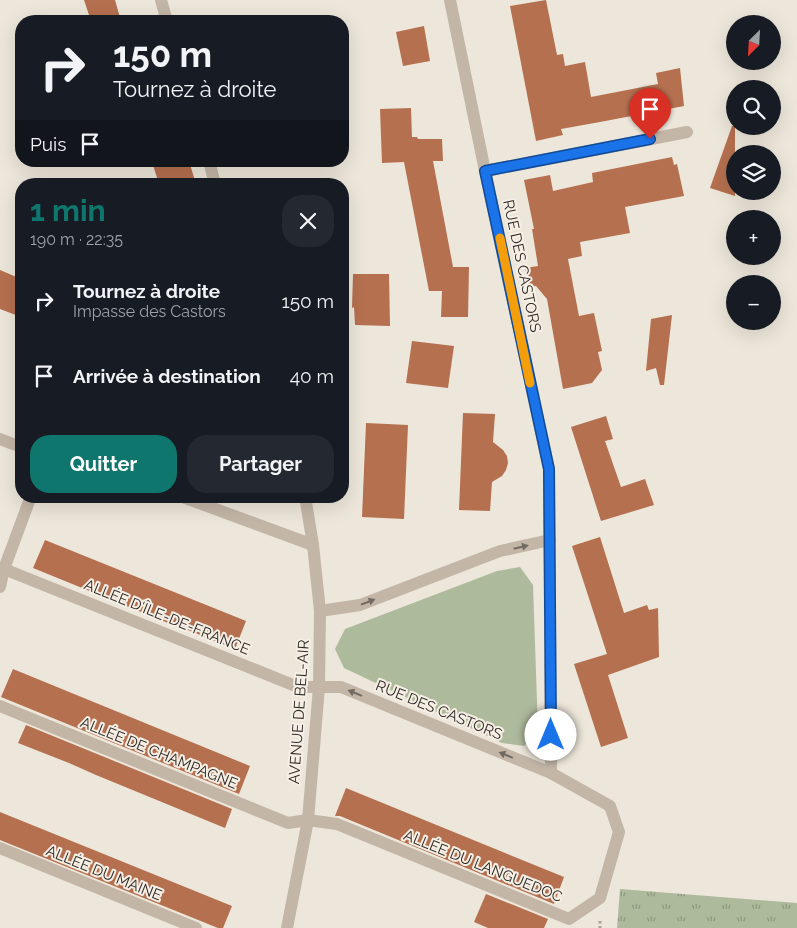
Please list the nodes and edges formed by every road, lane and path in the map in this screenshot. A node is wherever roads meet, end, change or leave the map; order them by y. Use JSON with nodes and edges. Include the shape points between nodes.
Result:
{"nodes":[{"id":1,"x":161,"y":0,"type":"edge"},
{"id":2,"x":450,"y":0,"type":"edge"},
{"id":3,"x":165,"y":15,"type":"edge"},
{"id":4,"x":686,"y":132,"type":"dead end"},
{"id":5,"x":485,"y":171,"type":"junction"},
{"id":6,"x":0,"y":439,"type":"edge"},
{"id":7,"x":15,"y":445,"type":"edge"},
{"id":8,"x":29,"y":503,"type":"edge"},
{"id":9,"x":199,"y":503,"type":"edge"},
{"id":10,"x":306,"y":503,"type":"edge"},
{"id":11,"x":550,"y":540,"type":"junction"},
{"id":12,"x":313,"y":546,"type":"junction"},
{"id":13,"x":4,"y":569,"type":"junction"},
{"id":14,"x":0,"y":587,"type":"edge"},
{"id":15,"x":320,"y":611,"type":"junction"},
{"id":16,"x":319,"y":687,"type":"junction"},
{"id":17,"x":0,"y":706,"type":"edge"},
{"id":18,"x":551,"y":774,"type":"junction"},
{"id":19,"x":308,"y":820,"type":"junction"},
{"id":20,"x":0,"y":848,"type":"edge"},
{"id":21,"x":196,"y":928,"type":"edge"},
{"id":22,"x":287,"y":928,"type":"edge"}],
"edges":[{"from":1,"to":3,"type":"street"},
{"from":2,"to":5,"type":"street","name":"RUE DES CASTORS"},
{"from":4,"to":5,"type":"street"},
{"from":5,"to":11,"type":"street","name":"RUE DES CASTORS","via":[[549,469]]},
{"from":6,"to":7,"type":"street"},
{"from":8,"to":13,"type":"street"},
{"from":9,"to":12,"type":"street"},
{"from":10,"to":12,"type":"street","name":"AVENUE DE BEL-AIR"},
{"from":15,"to":11,"type":"street","one_way":true,"via":[[360,605],[500,551]]},
{"from":11,"to":18,"type":"street","name":"RUE DES CASTORS"},
{"from":12,"to":15,"type":"street","name":"AVENUE DE BEL-AIR"},
{"from":13,"to":14,"type":"street"},
{"from":13,"to":16,"type":"street","name":"ALLÉE D'ÎLE-DE-FRANCE","via":[[298,687]]},
{"from":15,"to":16,"type":"street","name":"AVENUE DE BEL-AIR"},
{"from":18,"to":16,"type":"street","name":"RUE DES CASTORS","one_way":true,"via":[[341,688]]},
{"from":16,"to":19,"type":"street","name":"AVENUE DE BEL-AIR"},
{"from":17,"to":19,"type":"street","name":"ALLÉE DE CHAMPAGNE","via":[[288,823]]},
{"from":18,"to":19,"type":"street","name":"ALLÉE DU LANGUEDOC","via":[[610,806],[619,832],[600,898],[569,919],[337,824]]},
{"from":19,"to":22,"type":"street","name":"AVENUE DE BEL-AIR"},
{"from":20,"to":21,"type":"street","name":"ALLÉE DU MAINE"}]}
